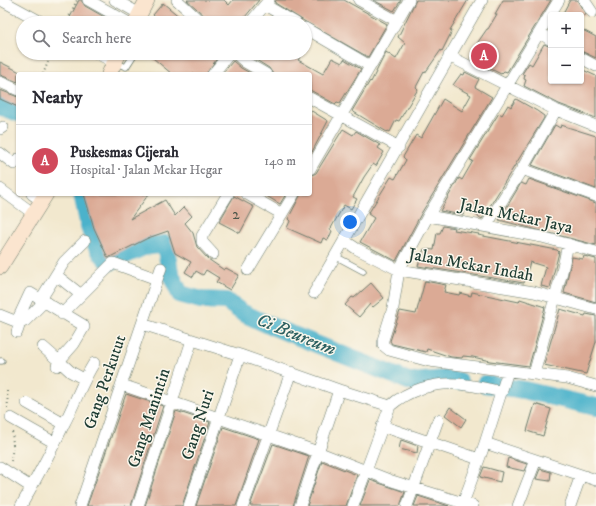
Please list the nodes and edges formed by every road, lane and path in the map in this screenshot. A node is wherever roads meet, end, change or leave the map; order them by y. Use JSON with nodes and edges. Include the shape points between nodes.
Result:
{"nodes":[{"id":1,"x":1,"y":0,"type":"edge"},
{"id":2,"x":77,"y":0,"type":"edge"},
{"id":3,"x":88,"y":0,"type":"edge"},
{"id":4,"x":115,"y":0,"type":"edge"},
{"id":5,"x":147,"y":0,"type":"edge"},
{"id":6,"x":177,"y":0,"type":"edge"},
{"id":7,"x":359,"y":0,"type":"edge"},
{"id":8,"x":409,"y":0,"type":"edge"},
{"id":9,"x":482,"y":0,"type":"edge"},
{"id":10,"x":559,"y":0,"type":"edge"},
{"id":11,"x":584,"y":0,"type":"edge"},
{"id":12,"x":267,"y":2,"type":"edge"},
{"id":13,"x":592,"y":12,"type":"dead end"},
{"id":14,"x":30,"y":16,"type":"edge"},
{"id":15,"x":69,"y":16,"type":"edge"},
{"id":16,"x":125,"y":16,"type":"edge"},
{"id":17,"x":130,"y":16,"type":"edge"},
{"id":18,"x":137,"y":16,"type":"edge"},
{"id":19,"x":194,"y":16,"type":"edge"},
{"id":20,"x":256,"y":16,"type":"edge"},
{"id":21,"x":286,"y":16,"type":"edge"},
{"id":22,"x":397,"y":21,"type":"junction"},
{"id":23,"x":312,"y":32,"type":"edge"},
{"id":24,"x":540,"y":33,"type":"junction"},
{"id":25,"x":548,"y":38,"type":"edge"},
{"id":26,"x":449,"y":56,"type":"junction"},
{"id":27,"x":49,"y":60,"type":"edge"},
{"id":28,"x":130,"y":60,"type":"edge"},
{"id":29,"x":224,"y":60,"type":"edge"},
{"id":30,"x":243,"y":60,"type":"edge"},
{"id":31,"x":584,"y":60,"type":"edge"},
{"id":32,"x":114,"y":63,"type":"edge"},
{"id":33,"x":370,"y":66,"type":"junction"},
{"id":34,"x":596,"y":66,"type":"edge"},
{"id":35,"x":44,"y":72,"type":"edge"},
{"id":36,"x":215,"y":72,"type":"edge"},
{"id":37,"x":262,"y":72,"type":"edge"},
{"id":38,"x":0,"y":82,"type":"edge"},
{"id":39,"x":508,"y":85,"type":"junction"},
{"id":40,"x":16,"y":89,"type":"edge"},
{"id":41,"x":312,"y":99,"type":"edge"},
{"id":42,"x":556,"y":110,"type":"junction"},
{"id":43,"x":342,"y":116,"type":"junction"},
{"id":44,"x":596,"y":126,"type":"edge"},
{"id":45,"x":399,"y":147,"type":"junction"},
{"id":46,"x":0,"y":153,"type":"edge"},
{"id":47,"x":16,"y":162,"type":"edge"},
{"id":48,"x":312,"y":165,"type":"edge"},
{"id":49,"x":522,"y":170,"type":"junction"},
{"id":50,"x":0,"y":188,"type":"edge"},
{"id":51,"x":40,"y":196,"type":"edge"},
{"id":52,"x":227,"y":196,"type":"edge"},
{"id":53,"x":250,"y":196,"type":"edge"},
{"id":54,"x":293,"y":196,"type":"edge"},
{"id":55,"x":596,"y":196,"type":"edge"},
{"id":56,"x":34,"y":214,"type":"junction"},
{"id":57,"x":282,"y":214,"type":"junction"},
{"id":58,"x":428,"y":216,"type":"junction"},
{"id":59,"x":486,"y":226,"type":"junction"},
{"id":60,"x":85,"y":241,"type":"dead end"},
{"id":61,"x":345,"y":241,"type":"junction"},
{"id":62,"x":568,"y":244,"type":"junction"},
{"id":63,"x":596,"y":252,"type":"edge"},
{"id":64,"x":213,"y":254,"type":"dead end"},
{"id":65,"x":335,"y":256,"type":"junction"},
{"id":66,"x":0,"y":267,"type":"edge"},
{"id":67,"x":161,"y":268,"type":"dead end"},
{"id":68,"x":248,"y":270,"type":"dead end"},
{"id":69,"x":399,"y":270,"type":"junction"},
{"id":70,"x":363,"y":271,"type":"dead end"},
{"id":71,"x":56,"y":275,"type":"junction"},
{"id":72,"x":157,"y":279,"type":"junction"},
{"id":73,"x":314,"y":293,"type":"dead end"},
{"id":74,"x":80,"y":294,"type":"junction"},
{"id":75,"x":555,"y":298,"type":"junction"},
{"id":76,"x":43,"y":300,"type":"junction"},
{"id":77,"x":596,"y":309,"type":"edge"},
{"id":78,"x":62,"y":314,"type":"junction"},
{"id":79,"x":0,"y":315,"type":"edge"},
{"id":80,"x":142,"y":324,"type":"junction"},
{"id":81,"x":18,"y":325,"type":"junction"},
{"id":82,"x":192,"y":340,"type":"junction"},
{"id":83,"x":43,"y":347,"type":"dead end"},
{"id":84,"x":240,"y":355,"type":"junction"},
{"id":85,"x":94,"y":363,"type":"dead end"},
{"id":86,"x":58,"y":364,"type":"junction"},
{"id":87,"x":291,"y":372,"type":"junction"},
{"id":88,"x":507,"y":373,"type":"junction"},
{"id":89,"x":534,"y":374,"type":"junction"},
{"id":90,"x":84,"y":379,"type":"junction"},
{"id":91,"x":122,"y":385,"type":"junction"},
{"id":92,"x":596,"y":386,"type":"edge"},
{"id":93,"x":339,"y":390,"type":"junction"},
{"id":94,"x":6,"y":391,"type":"dead end"},
{"id":95,"x":502,"y":391,"type":"junction"},
{"id":96,"x":171,"y":402,"type":"junction"},
{"id":97,"x":26,"y":403,"type":"dead end"},
{"id":98,"x":390,"y":406,"type":"junction"},
{"id":99,"x":11,"y":418,"type":"junction"},
{"id":100,"x":219,"y":419,"type":"junction"},
{"id":101,"x":438,"y":420,"type":"dead end"},
{"id":102,"x":64,"y":424,"type":"junction"},
{"id":103,"x":382,"y":426,"type":"junction"},
{"id":104,"x":268,"y":435,"type":"junction"},
{"id":105,"x":430,"y":442,"type":"junction"},
{"id":106,"x":55,"y":443,"type":"junction"},
{"id":107,"x":485,"y":443,"type":"junction"},
{"id":108,"x":318,"y":452,"type":"junction"},
{"id":109,"x":479,"y":459,"type":"junction"},
{"id":110,"x":536,"y":460,"type":"junction"},
{"id":111,"x":4,"y":470,"type":"edge"},
{"id":112,"x":365,"y":471,"type":"junction"},
{"id":113,"x":581,"y":475,"type":"junction"},
{"id":114,"x":596,"y":480,"type":"edge"},
{"id":115,"x":32,"y":487,"type":"junction"},
{"id":116,"x":414,"y":487,"type":"junction"},
{"id":117,"x":466,"y":505,"type":"edge"},
{"id":118,"x":21,"y":506,"type":"edge"},
{"id":119,"x":80,"y":506,"type":"edge"},
{"id":120,"x":138,"y":506,"type":"edge"},
{"id":121,"x":189,"y":506,"type":"edge"},
{"id":122,"x":244,"y":506,"type":"edge"},
{"id":123,"x":300,"y":506,"type":"edge"},
{"id":124,"x":353,"y":506,"type":"edge"},
{"id":125,"x":407,"y":506,"type":"edge"},
{"id":126,"x":518,"y":506,"type":"edge"},
{"id":127,"x":570,"y":506,"type":"edge"}],
"edges":[{"from":1,"to":14,"type":"street"},
{"from":2,"to":15,"type":"path"},
{"from":3,"to":16,"type":"street"},
{"from":4,"to":17,"type":"street"},
{"from":5,"to":18,"type":"main road"},
{"from":6,"to":19,"type":"street"},
{"from":7,"to":22,"type":"street"},
{"from":8,"to":22,"type":"street"},
{"from":9,"to":26,"type":"street"},
{"from":10,"to":24,"type":"street"},
{"from":11,"to":13,"type":"street"},
{"from":12,"to":20,"type":"street"},
{"from":12,"to":21,"type":"street"},
{"from":22,"to":33,"type":"street"},
{"from":23,"to":33,"type":"street"},
{"from":24,"to":25,"type":"street"},
{"from":24,"to":39,"type":"street"},
{"from":26,"to":39,"type":"street"},
{"from":26,"to":45,"type":"street"},
{"from":27,"to":35,"type":"path"},
{"from":28,"to":32,"type":"lane","via":[[126,67]]},
{"from":29,"to":36,"type":"street"},
{"from":30,"to":37,"type":"street"},
{"from":31,"to":34,"type":"street"},
{"from":33,"to":43,"type":"street"},
{"from":38,"to":40,"type":"street"},
{"from":39,"to":42,"type":"street"},
{"from":39,"to":58,"type":"street"},
{"from":41,"to":43,"type":"street"},
{"from":42,"to":44,"type":"street"},
{"from":42,"to":49,"type":"street"},
{"from":43,"to":45,"type":"street"},
{"from":43,"to":48,"type":"street"},
{"from":45,"to":61,"type":"street"},
{"from":46,"to":47,"type":"street","via":[[14,164]]},
{"from":49,"to":55,"type":"street"},
{"from":49,"to":59,"type":"street"},
{"from":50,"to":56,"type":"street"},
{"from":51,"to":56,"type":"main road"},
{"from":52,"to":64,"type":"street","via":[[202,236],[202,242]]},
{"from":53,"to":57,"type":"street"},
{"from":54,"to":57,"type":"street"},
{"from":56,"to":66,"type":"main road"},
{"from":57,"to":68,"type":"street"},
{"from":58,"to":59,"type":"street","name":"Jalan Mekar Jaya"},
{"from":58,"to":69,"type":"street"},
{"from":59,"to":62,"type":"street","name":"Jalan Mekar Jaya"},
{"from":60,"to":71,"type":"street","via":[[64,262]]},
{"from":61,"to":65,"type":"street"},
{"from":61,"to":69,"type":"street","name":"Jalan Mekar Indah"},
{"from":62,"to":63,"type":"street","name":"Jalan Mekar Jaya"},
{"from":62,"to":75,"type":"street"},
{"from":65,"to":70,"type":"lane"},
{"from":65,"to":73,"type":"street"},
{"from":67,"to":72,"type":"street","name":"Gang Perkutut"},
{"from":69,"to":75,"type":"street","name":"Jalan Mekar Indah","via":[[534,292]]},
{"from":69,"to":88,"type":"street","via":[[393,308],[383,340],[386,347],[429,361]]},
{"from":71,"to":74,"type":"street"},
{"from":71,"to":76,"type":"street"},
{"from":72,"to":74,"type":"street","via":[[113,263]]},
{"from":72,"to":80,"type":"street","name":"Gang Perkutut"},
{"from":74,"to":78,"type":"street"},
{"from":75,"to":77,"type":"street","name":"Jalan Mekar Indah"},
{"from":75,"to":89,"type":"street"},
{"from":76,"to":78,"type":"street"},
{"from":76,"to":81,"type":"street","via":[[25,322]]},
{"from":76,"to":81,"type":"street","via":[[29,294]]},
{"from":78,"to":86,"type":"street","via":[[84,326]]},
{"from":79,"to":81,"type":"street"},
{"from":80,"to":82,"type":"street"},
{"from":80,"to":91,"type":"street","name":"Gang Perkutut"},
{"from":82,"to":84,"type":"street"},
{"from":82,"to":96,"type":"street","name":"Gang Manintin"},
{"from":83,"to":86,"type":"street"},
{"from":84,"to":87,"type":"street"},
{"from":84,"to":100,"type":"street","name":"Gang Nuri"},
{"from":85,"to":90,"type":"street"},
{"from":86,"to":90,"type":"street"},
{"from":87,"to":93,"type":"street"},
{"from":87,"to":104,"type":"street"},
{"from":88,"to":89,"type":"street"},
{"from":88,"to":95,"type":"street"},
{"from":89,"to":92,"type":"street","via":[[567,378]]},
{"from":90,"to":102,"type":"street"},
{"from":91,"to":96,"type":"street"},
{"from":91,"to":119,"type":"street","name":"Gang Perkutut"},
{"from":93,"to":98,"type":"street"},
{"from":93,"to":108,"type":"street"},
{"from":94,"to":99,"type":"path"},
{"from":95,"to":98,"type":"street","via":[[449,384],[414,390],[402,395]]},
{"from":95,"to":107,"type":"street"},
{"from":96,"to":100,"type":"street"},
{"from":96,"to":120,"type":"street","name":"Gang Manintin"},
{"from":97,"to":102,"type":"street"},
{"from":98,"to":103,"type":"street"},
{"from":99,"to":106,"type":"street"},
{"from":99,"to":111,"type":"path","via":[[13,446]]},
{"from":100,"to":104,"type":"street"},
{"from":100,"to":121,"type":"street","name":"Gang Nuri"},
{"from":101,"to":105,"type":"street"},
{"from":102,"to":106,"type":"street"},
{"from":103,"to":105,"type":"street"},
{"from":103,"to":112,"type":"street"},
{"from":104,"to":108,"type":"street"},
{"from":104,"to":122,"type":"street"},
{"from":105,"to":109,"type":"street"},
{"from":105,"to":116,"type":"street"},
{"from":106,"to":115,"type":"street"},
{"from":107,"to":109,"type":"street"},
{"from":107,"to":110,"type":"street"},
{"from":108,"to":112,"type":"street"},
{"from":108,"to":123,"type":"street"},
{"from":109,"to":117,"type":"street"},
{"from":110,"to":113,"type":"street"},
{"from":110,"to":126,"type":"street"},
{"from":111,"to":115,"type":"street"},
{"from":112,"to":116,"type":"street"},
{"from":112,"to":124,"type":"street"},
{"from":113,"to":114,"type":"street"},
{"from":113,"to":127,"type":"street"},
{"from":115,"to":118,"type":"street"},
{"from":116,"to":117,"type":"street"},
{"from":116,"to":125,"type":"street"}]}
